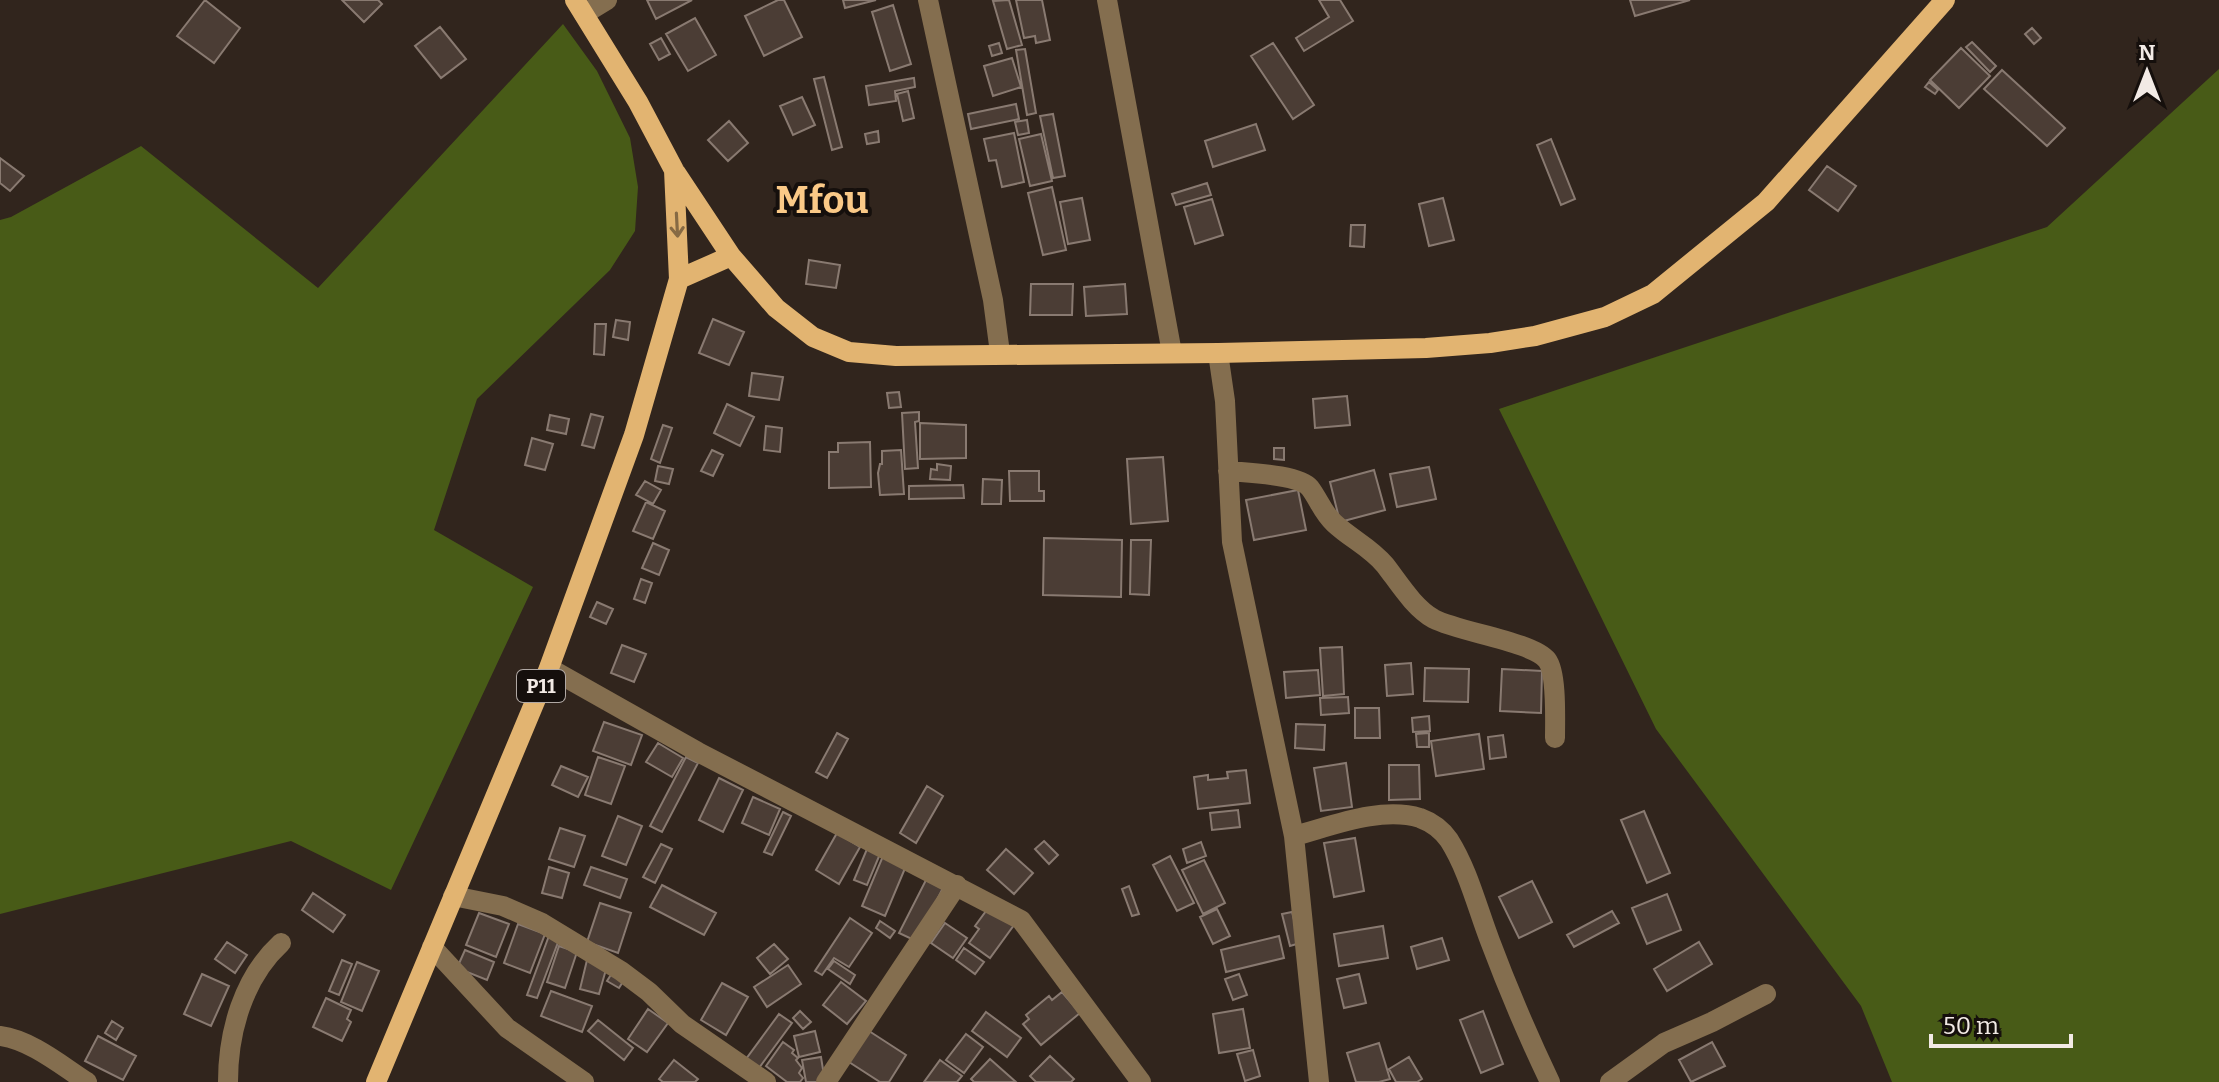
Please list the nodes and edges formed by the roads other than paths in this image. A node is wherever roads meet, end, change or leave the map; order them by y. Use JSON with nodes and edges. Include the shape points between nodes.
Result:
{"nodes":[{"id":1,"x":607,"y":0,"type":"edge"},
{"id":2,"x":928,"y":0,"type":"edge"},
{"id":3,"x":1107,"y":0,"type":"edge"},
{"id":4,"x":1945,"y":0,"type":"edge"},
{"id":5,"x":579,"y":7,"type":"edge"},
{"id":6,"x":674,"y":170,"type":"junction"},
{"id":7,"x":731,"y":256,"type":"junction"},
{"id":8,"x":679,"y":279,"type":"junction"},
{"id":9,"x":1000,"y":353,"type":"junction"},
{"id":10,"x":1172,"y":353,"type":"junction"},
{"id":11,"x":1218,"y":353,"type":"junction"},
{"id":12,"x":1228,"y":471,"type":"junction"},
{"id":13,"x":549,"y":668,"type":"junction"},
{"id":14,"x":1555,"y":738,"type":"dead end"},
{"id":15,"x":1294,"y":836,"type":"junction"},
{"id":16,"x":957,"y":885,"type":"junction"},
{"id":17,"x":453,"y":896,"type":"junction"},
{"id":18,"x":281,"y":943,"type":"dead end"},
{"id":19,"x":432,"y":947,"type":"junction"},
{"id":20,"x":1766,"y":994,"type":"dead end"},
{"id":21,"x":0,"y":1036,"type":"edge"},
{"id":22,"x":740,"y":1074,"type":"edge"},
{"id":23,"x":1134,"y":1079,"type":"edge"},
{"id":24,"x":87,"y":1082,"type":"edge"},
{"id":25,"x":228,"y":1082,"type":"edge"},
{"id":26,"x":376,"y":1082,"type":"edge"},
{"id":27,"x":584,"y":1082,"type":"edge"},
{"id":28,"x":766,"y":1082,"type":"edge"},
{"id":29,"x":826,"y":1082,"type":"edge"},
{"id":30,"x":1319,"y":1082,"type":"edge"},
{"id":31,"x":1550,"y":1082,"type":"edge"},
{"id":32,"x":1610,"y":1082,"type":"edge"}],
"edges":[{"from":1,"to":5,"type":"street"},
{"from":2,"to":9,"type":"street"},
{"from":3,"to":10,"type":"street"},
{"from":4,"to":11,"type":"main road","via":[[1766,202],[1653,294],[1571,328],[1490,343]]},
{"from":5,"to":6,"type":"main road","number":"P11"},
{"from":6,"to":7,"type":"main road"},
{"from":6,"to":8,"type":"main road","number":"P11","one_way":true},
{"from":7,"to":8,"type":"main road"},
{"from":7,"to":9,"type":"main road","via":[[776,308],[813,337],[849,352]]},
{"from":8,"to":13,"type":"main road","number":"P11","via":[[634,435]]},
{"from":9,"to":10,"type":"main road"},
{"from":10,"to":11,"type":"main road"},
{"from":11,"to":12,"type":"street"},
{"from":12,"to":14,"type":"street","via":[[1308,486],[1335,524],[1373,551],[1432,618],[1546,658],[1552,670]]},
{"from":12,"to":15,"type":"street","via":[[1232,542]]},
{"from":13,"to":16,"type":"street","via":[[698,752]]},
{"from":13,"to":17,"type":"main road","number":"P11"},
{"from":15,"to":30,"type":"street"},
{"from":15,"to":31,"type":"street","via":[[1387,815],[1422,819],[1439,828],[1466,873]]},
{"from":16,"to":23,"type":"street","via":[[1021,920]]},
{"from":16,"to":29,"type":"street"},
{"from":17,"to":19,"type":"main road","number":"P11"},
{"from":17,"to":22,"type":"street","via":[[503,906],[542,923],[621,971]]},
{"from":18,"to":25,"type":"street","via":[[268,955],[241,1004],[231,1036]]},
{"from":19,"to":26,"type":"main road","number":"P11"},
{"from":19,"to":27,"type":"street","via":[[507,1028]]},
{"from":20,"to":32,"type":"street","via":[[1664,1043]]},
{"from":21,"to":24,"type":"street"},
{"from":22,"to":28,"type":"street"}]}
